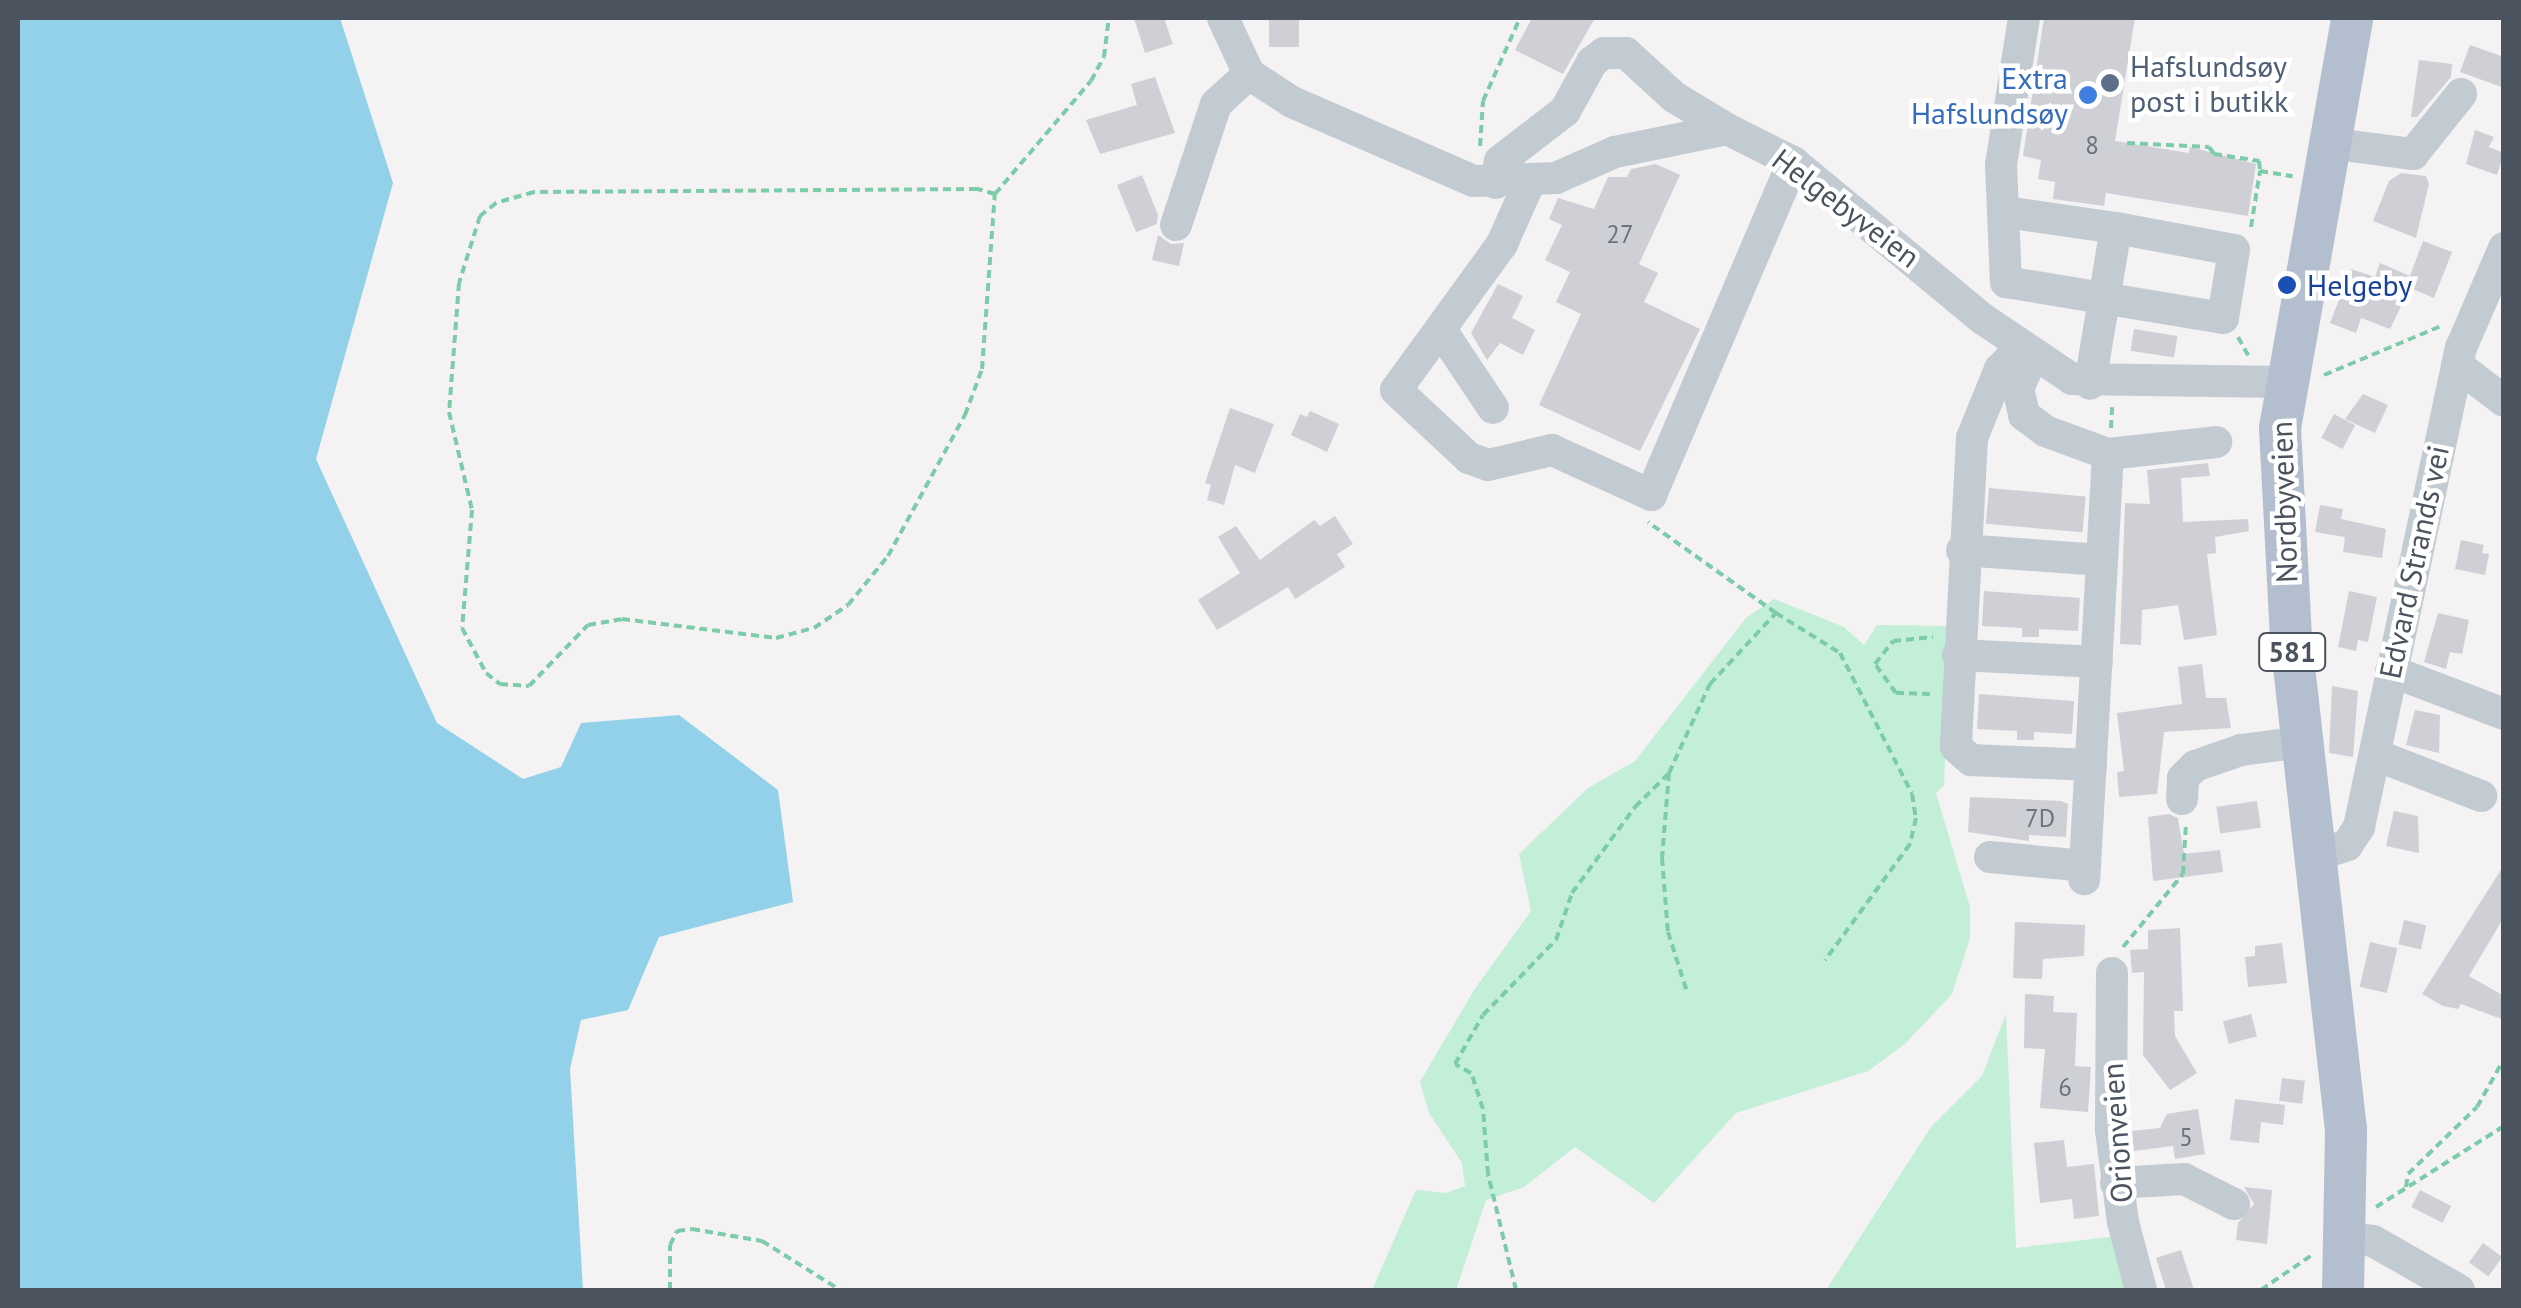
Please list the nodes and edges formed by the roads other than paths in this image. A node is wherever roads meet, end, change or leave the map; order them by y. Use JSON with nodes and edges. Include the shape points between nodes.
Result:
{"nodes":[{"id":1,"x":1223,"y":18,"type":"edge"},
{"id":2,"x":2024,"y":18,"type":"edge"},
{"id":3,"x":2352,"y":18,"type":"edge"},
{"id":4,"x":1250,"y":74,"type":"junction"},
{"id":5,"x":2461,"y":94,"type":"dead end"},
{"id":6,"x":1727,"y":129,"type":"junction"},
{"id":7,"x":2318,"y":161,"type":"junction"},
{"id":8,"x":1793,"y":162,"type":"junction"},
{"id":9,"x":1508,"y":176,"type":"junction"},
{"id":10,"x":2005,"y":212,"type":"junction"},
{"id":11,"x":1176,"y":225,"type":"dead end"},
{"id":12,"x":2116,"y":228,"type":"junction"},
{"id":13,"x":2504,"y":248,"type":"edge"},
{"id":14,"x":2006,"y":282,"type":"junction"},
{"id":15,"x":2104,"y":298,"type":"junction"},
{"id":16,"x":1998,"y":330,"type":"junction"},
{"id":17,"x":1442,"y":332,"type":"junction"},
{"id":18,"x":2033,"y":355,"type":"junction"},
{"id":19,"x":2457,"y":366,"type":"junction"},
{"id":20,"x":2276,"y":382,"type":"junction"},
{"id":21,"x":2090,"y":384,"type":"junction"},
{"id":22,"x":2504,"y":401,"type":"edge"},
{"id":23,"x":1492,"y":408,"type":"dead end"},
{"id":24,"x":2216,"y":442,"type":"dead end"},
{"id":25,"x":2108,"y":454,"type":"junction"},
{"id":26,"x":1962,"y":550,"type":"junction"},
{"id":27,"x":2102,"y":560,"type":"junction"},
{"id":28,"x":2096,"y":662,"type":"junction"},
{"id":29,"x":1953,"y":665,"type":"junction"},
{"id":30,"x":2391,"y":671,"type":"junction"},
{"id":31,"x":2504,"y":714,"type":"edge"},
{"id":32,"x":2302,"y":742,"type":"junction"},
{"id":33,"x":2376,"y":755,"type":"junction"},
{"id":34,"x":2091,"y":765,"type":"junction"},
{"id":35,"x":2481,"y":796,"type":"dead end"},
{"id":36,"x":2182,"y":799,"type":"road end"},
{"id":37,"x":2314,"y":856,"type":"junction"},
{"id":38,"x":1990,"y":857,"type":"dead end"},
{"id":39,"x":2112,"y":973,"type":"road end"},
{"id":40,"x":2116,"y":1182,"type":"junction"},
{"id":41,"x":2234,"y":1204,"type":"dead end"},
{"id":42,"x":2358,"y":1225,"type":"junction"},
{"id":43,"x":2141,"y":1290,"type":"edge"},
{"id":44,"x":2343,"y":1290,"type":"edge"},
{"id":45,"x":2458,"y":1290,"type":"edge"}],
"edges":[{"from":1,"to":4,"type":"street"},
{"from":2,"to":10,"type":"street","via":[[2001,165]]},
{"from":3,"to":7,"type":"main road","name":"Nordbyveien","number":"581"},
{"from":4,"to":9,"type":"street","via":[[1292,102],[1474,182]]},
{"from":4,"to":11,"type":"street","via":[[1216,104]]},
{"from":5,"to":7,"type":"street","via":[[2413,154]]},
{"from":6,"to":8,"type":"street","name":"Helgebyveien"},
{"from":6,"to":9,"type":"street"},
{"from":6,"to":9,"type":"street","name":"Helgebyveien","via":[[1674,97],[1626,53],[1604,53]]},
{"from":7,"to":20,"type":"main road","name":"Nordbyveien","number":"581"},
{"from":8,"to":16,"type":"street","name":"Helgebyveien"},
{"from":8,"to":17,"type":"street","via":[[1650,496],[1552,450],[1488,465],[1469,458],[1396,390]]},
{"from":9,"to":17,"type":"street","via":[[1519,216]]},
{"from":10,"to":12,"type":"street"},
{"from":10,"to":14,"type":"street"},
{"from":12,"to":15,"type":"street"},
{"from":12,"to":15,"type":"street","via":[[2234,250],[2223,318]]},
{"from":13,"to":19,"type":"street","name":"Edvard Strands vei","via":[[2471,313]]},
{"from":14,"to":15,"type":"street"},
{"from":14,"to":16,"type":"street"},
{"from":15,"to":21,"type":"street"},
{"from":16,"to":18,"type":"street","name":"Helgebyveien"},
{"from":17,"to":23,"type":"street"},
{"from":18,"to":21,"type":"street","name":"Helgebyveien"},
{"from":18,"to":25,"type":"street","via":[[2018,388],[2024,415],[2045,431]]},
{"from":18,"to":26,"type":"street","via":[[2010,359],[2000,369],[1977,415]]},
{"from":19,"to":22,"type":"street"},
{"from":19,"to":30,"type":"street","name":"Edvard Strands vei"},
{"from":20,"to":21,"type":"street","name":"Helgebyveien"},
{"from":20,"to":32,"type":"main road","name":"Nordbyveien","number":"581"},
{"from":24,"to":25,"type":"street"},
{"from":25,"to":27,"type":"street"},
{"from":26,"to":27,"type":"street"},
{"from":26,"to":29,"type":"street"},
{"from":27,"to":28,"type":"street"},
{"from":28,"to":29,"type":"street"},
{"from":28,"to":34,"type":"street"},
{"from":29,"to":34,"type":"street","via":[[1960,757]]},
{"from":30,"to":31,"type":"street"},
{"from":30,"to":33,"type":"street","name":"Edvard Strands vei"},
{"from":32,"to":36,"type":"street","via":[[2241,750],[2195,766],[2183,778]]},
{"from":32,"to":37,"type":"main road","name":"Nordbyveien","number":"581"},
{"from":33,"to":35,"type":"street"},
{"from":33,"to":37,"type":"street","name":"Edvard Strands vei","via":[[2353,839]]},
{"from":34,"to":38,"type":"street","via":[[2085,873]]},
{"from":37,"to":42,"type":"main road","name":"Nordbyveien","number":"581"},
{"from":39,"to":40,"type":"street","name":"Orionveien"},
{"from":40,"to":41,"type":"street","via":[[2184,1179]]},
{"from":40,"to":43,"type":"street","name":"Orionveien"},
{"from":42,"to":44,"type":"main road","name":"Nordbyveien","number":"581"},
{"from":42,"to":45,"type":"street","via":[[2373,1241]]}]}
